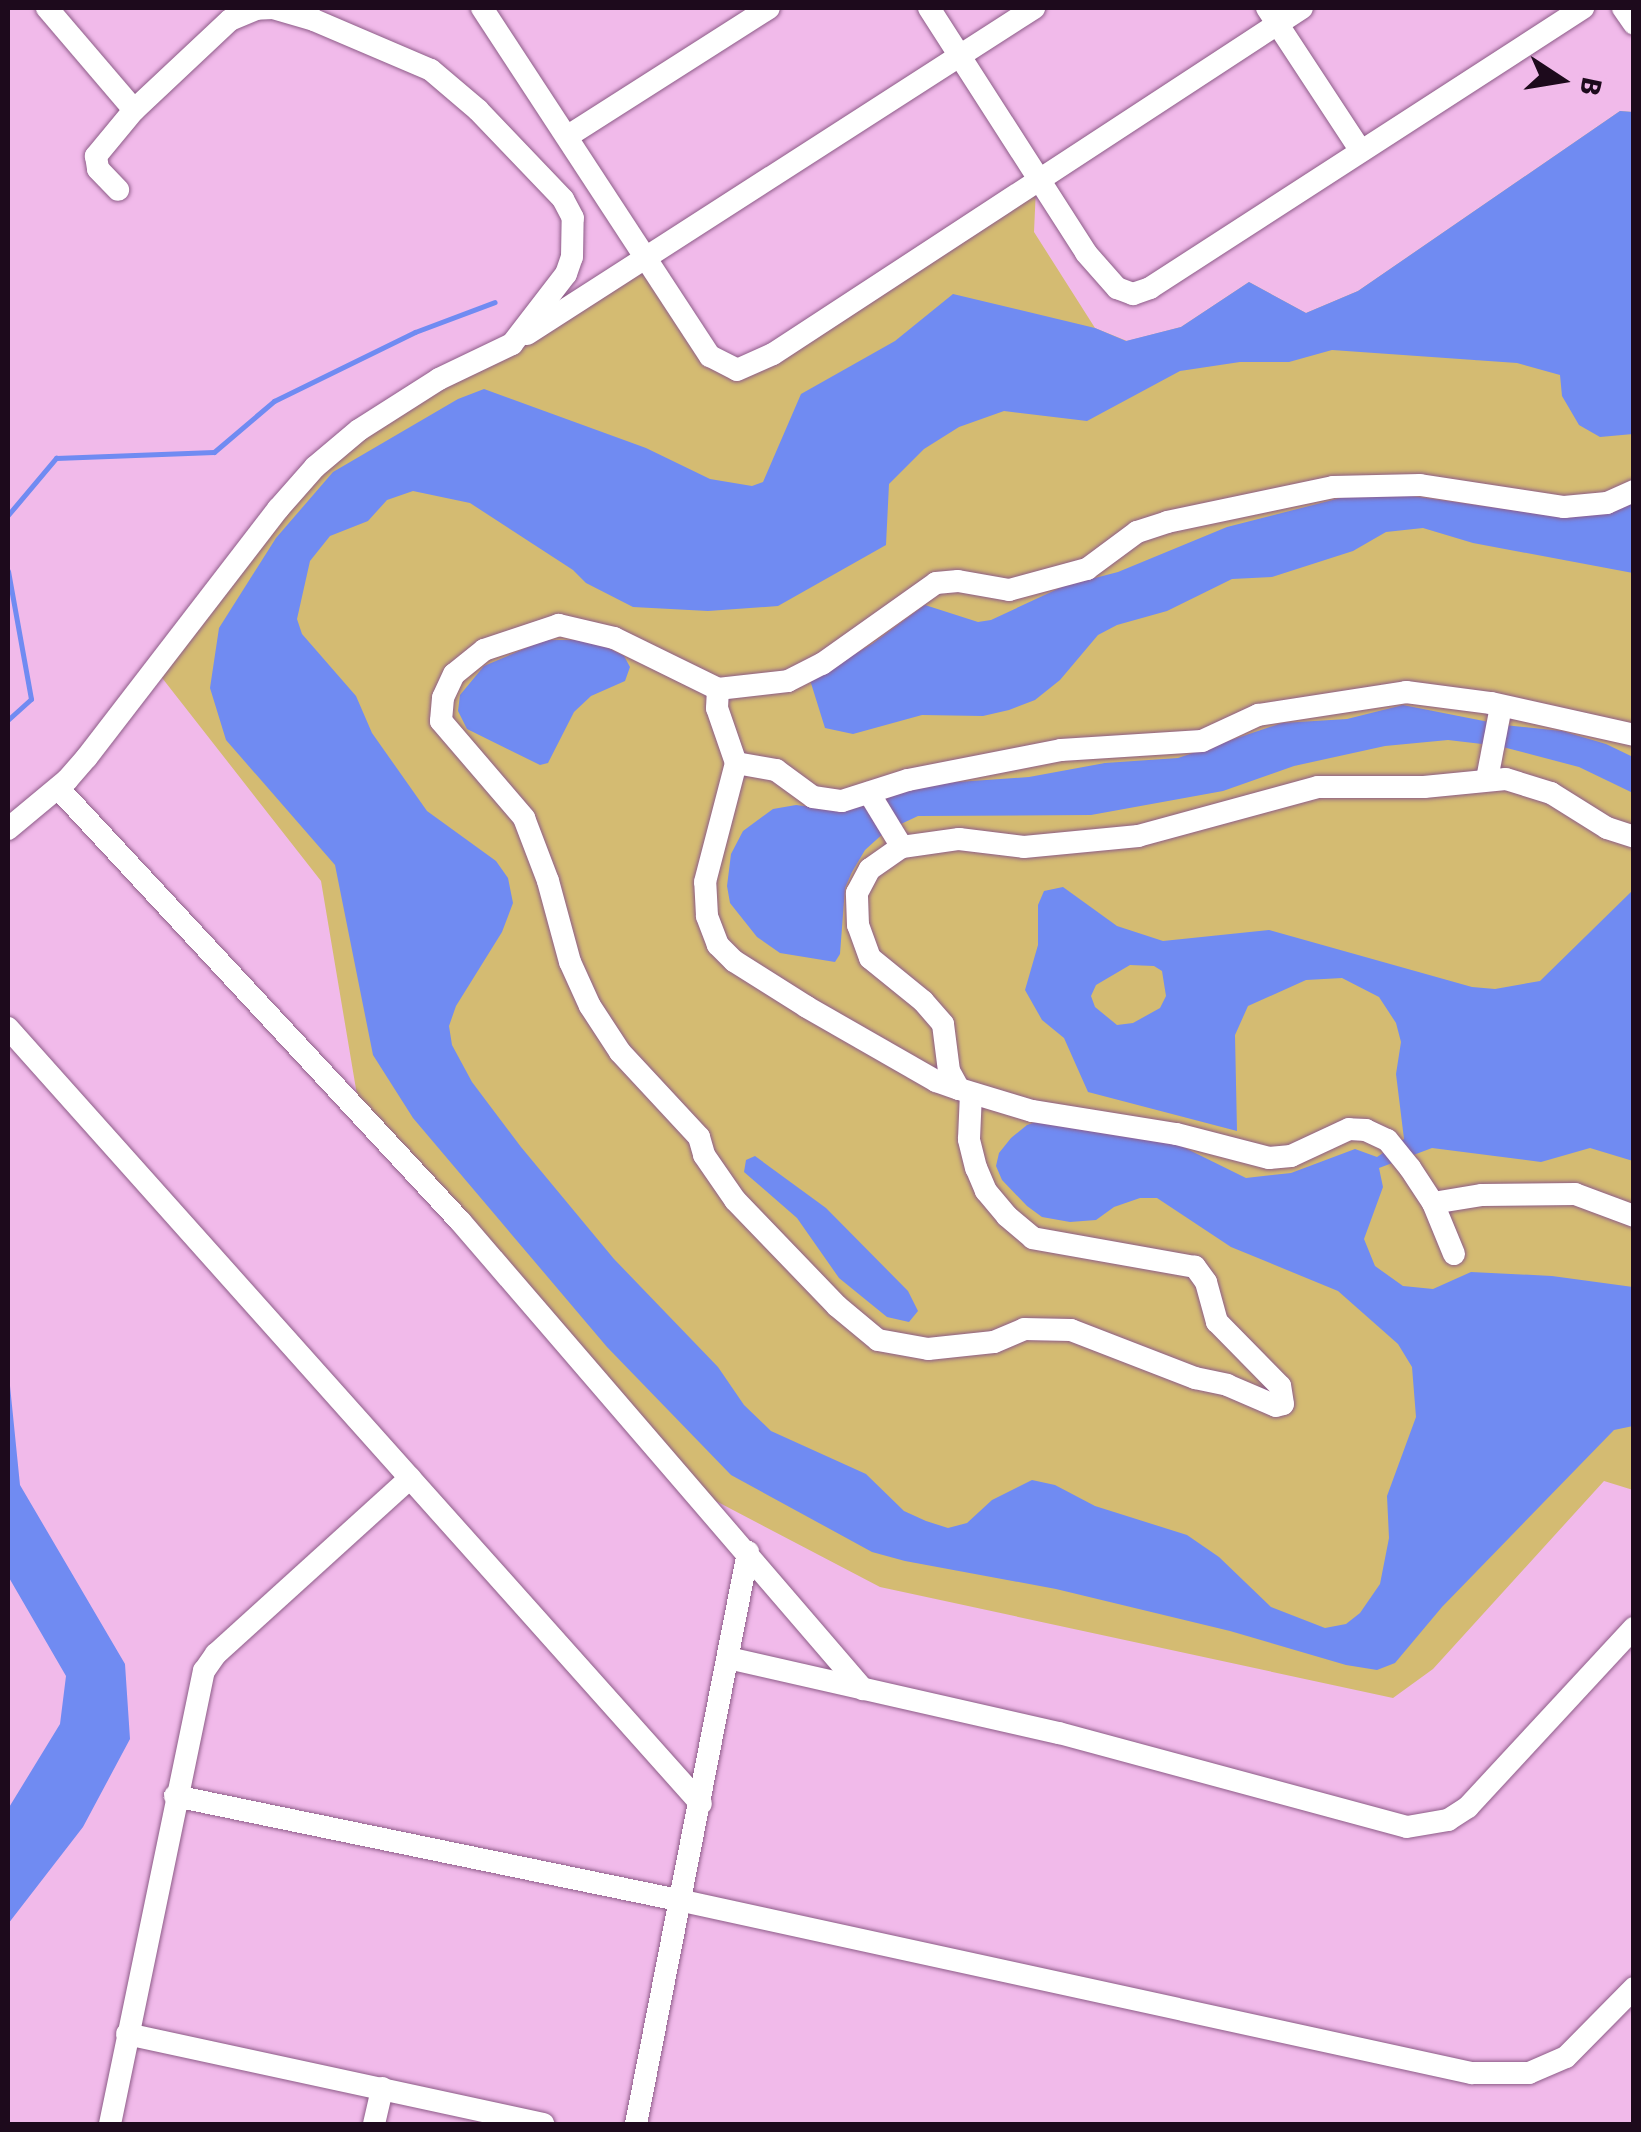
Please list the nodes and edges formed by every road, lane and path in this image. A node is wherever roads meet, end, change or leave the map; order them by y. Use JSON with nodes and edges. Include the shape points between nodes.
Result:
{"nodes":[{"id":1,"x":47,"y":8,"type":"edge"},
{"id":2,"x":256,"y":8,"type":"edge"},
{"id":3,"x":510,"y":8,"type":"edge"},
{"id":4,"x":769,"y":8,"type":"edge"},
{"id":5,"x":929,"y":8,"type":"edge"},
{"id":6,"x":1034,"y":8,"type":"edge"},
{"id":7,"x":1302,"y":8,"type":"edge"},
{"id":8,"x":1583,"y":8,"type":"edge"},
{"id":9,"x":1623,"y":8,"type":"edge"},
{"id":10,"x":486,"y":14,"type":"edge"},
{"id":11,"x":1272,"y":16,"type":"edge"},
{"id":12,"x":1634,"y":24,"type":"edge"},
{"id":13,"x":960,"y":55,"type":"junction"},
{"id":14,"x":134,"y":110,"type":"junction"},
{"id":15,"x":568,"y":136,"type":"junction"},
{"id":16,"x":1361,"y":151,"type":"junction"},
{"id":17,"x":1039,"y":179,"type":"junction"},
{"id":18,"x":118,"y":190,"type":"dead end"},
{"id":19,"x":646,"y":256,"type":"junction"},
{"id":20,"x":512,"y":344,"type":"junction"},
{"id":21,"x":1634,"y":492,"type":"edge"},
{"id":22,"x":718,"y":689,"type":"junction"},
{"id":23,"x":1500,"y":709,"type":"junction"},
{"id":24,"x":1634,"y":735,"type":"edge"},
{"id":25,"x":736,"y":763,"type":"junction"},
{"id":26,"x":1488,"y":777,"type":"junction"},
{"id":27,"x":58,"y":788,"type":"junction"},
{"id":28,"x":870,"y":795,"type":"junction"},
{"id":29,"x":8,"y":829,"type":"edge"},
{"id":30,"x":1634,"y":837,"type":"edge"},
{"id":31,"x":901,"y":844,"type":"junction"},
{"id":32,"x":8,"y":1028,"type":"edge"},
{"id":33,"x":965,"y":1091,"type":"junction"},
{"id":34,"x":1433,"y":1203,"type":"junction"},
{"id":35,"x":1634,"y":1216,"type":"edge"},
{"id":36,"x":1454,"y":1254,"type":"dead end"},
{"id":37,"x":410,"y":1478,"type":"junction"},
{"id":38,"x":748,"y":1552,"type":"junction"},
{"id":39,"x":1634,"y":1628,"type":"edge"},
{"id":40,"x":728,"y":1658,"type":"junction"},
{"id":41,"x":863,"y":1689,"type":"junction"},
{"id":42,"x":175,"y":1796,"type":"junction"},
{"id":43,"x":701,"y":1804,"type":"junction"},
{"id":44,"x":683,"y":1900,"type":"junction"},
{"id":45,"x":1634,"y":1988,"type":"edge"},
{"id":46,"x":127,"y":2034,"type":"junction"},
{"id":47,"x":382,"y":2088,"type":"junction"},
{"id":48,"x":110,"y":2124,"type":"edge"},
{"id":49,"x":374,"y":2124,"type":"edge"},
{"id":50,"x":543,"y":2124,"type":"edge"},
{"id":51,"x":636,"y":2124,"type":"edge"}],
"edges":[{"from":1,"to":14,"type":"street"},
{"from":2,"to":14,"type":"street","via":[[206,38]]},
{"from":2,"to":20,"type":"street","via":[[314,20],[431,70],[563,199],[573,218],[566,274]]},
{"from":3,"to":10,"type":"street"},
{"from":4,"to":15,"type":"street"},
{"from":5,"to":13,"type":"street"},
{"from":6,"to":13,"type":"street"},
{"from":7,"to":11,"type":"street"},
{"from":8,"to":16,"type":"street"},
{"from":9,"to":12,"type":"street"},
{"from":10,"to":15,"type":"street"},
{"from":11,"to":16,"type":"street"},
{"from":11,"to":17,"type":"street"},
{"from":13,"to":17,"type":"street"},
{"from":13,"to":19,"type":"street"},
{"from":14,"to":18,"type":"street","via":[[96,156],[98,169]]},
{"from":15,"to":19,"type":"street"},
{"from":16,"to":17,"type":"street","via":[[1133,294],[1118,288],[1086,253]]},
{"from":17,"to":19,"type":"street","via":[[739,370],[710,356]]},
{"from":19,"to":20,"type":"street"},
{"from":20,"to":27,"type":"street","via":[[439,379],[359,430],[316,467]]},
{"from":21,"to":22,"type":"street","via":[[1564,507],[1420,485],[1373,483],[1291,494],[1137,532],[1087,569],[1010,590],[936,582],[788,681]]},
{"from":22,"to":25,"type":"street","via":[[717,708]]},
{"from":22,"to":33,"type":"street","via":[[614,638],[559,625],[484,650],[454,674],[441,721],[524,818],[590,1006],[620,1052],[699,1136],[735,1200],[878,1340],[928,1349],[994,1342],[1024,1330],[1071,1330],[1283,1404],[1280,1386],[1217,1322],[1195,1268],[1034,1238],[1007,1216],[976,1168]]},
{"from":23,"to":24,"type":"street"},
{"from":23,"to":26,"type":"street"},
{"from":23,"to":28,"type":"street","via":[[1406,692],[1374,696],[1258,715],[1202,740],[1061,750],[908,780]]},
{"from":25,"to":28,"type":"street","via":[[776,770],[813,796],[842,801]]},
{"from":25,"to":33,"type":"street","via":[[705,882],[706,916],[718,944],[807,1007]]},
{"from":26,"to":30,"type":"street","via":[[1550,793],[1606,828]]},
{"from":26,"to":31,"type":"street","via":[[1424,787],[1318,787],[1138,836],[1024,847],[959,839]]},
{"from":27,"to":29,"type":"street"},
{"from":27,"to":38,"type":"street","via":[[460,1221]]},
{"from":28,"to":31,"type":"street"},
{"from":31,"to":33,"type":"street","via":[[870,870],[857,893],[858,925],[870,958],[944,1024],[949,1071]]},
{"from":32,"to":37,"type":"street"},
{"from":33,"to":34,"type":"street","via":[[1032,1111],[1176,1134],[1270,1158],[1291,1156],[1349,1128],[1366,1130],[1387,1140]]},
{"from":34,"to":35,"type":"street","via":[[1576,1194]]},
{"from":34,"to":36,"type":"street"},
{"from":37,"to":42,"type":"street","via":[[204,1670]]},
{"from":37,"to":43,"type":"street"},
{"from":38,"to":40,"type":"street"},
{"from":38,"to":41,"type":"street"},
{"from":39,"to":41,"type":"street","via":[[1490,1786],[1448,1820],[1424,1827],[1384,1824],[1058,1733]]},
{"from":40,"to":41,"type":"street"},
{"from":40,"to":43,"type":"street"},
{"from":42,"to":44,"type":"street"},
{"from":42,"to":46,"type":"street"},
{"from":43,"to":44,"type":"street"},
{"from":44,"to":45,"type":"street","via":[[1472,2073],[1529,2074],[1566,2057]]},
{"from":44,"to":51,"type":"street"},
{"from":46,"to":47,"type":"street"},
{"from":46,"to":48,"type":"street"},
{"from":47,"to":49,"type":"street"},
{"from":47,"to":50,"type":"street"}]}
